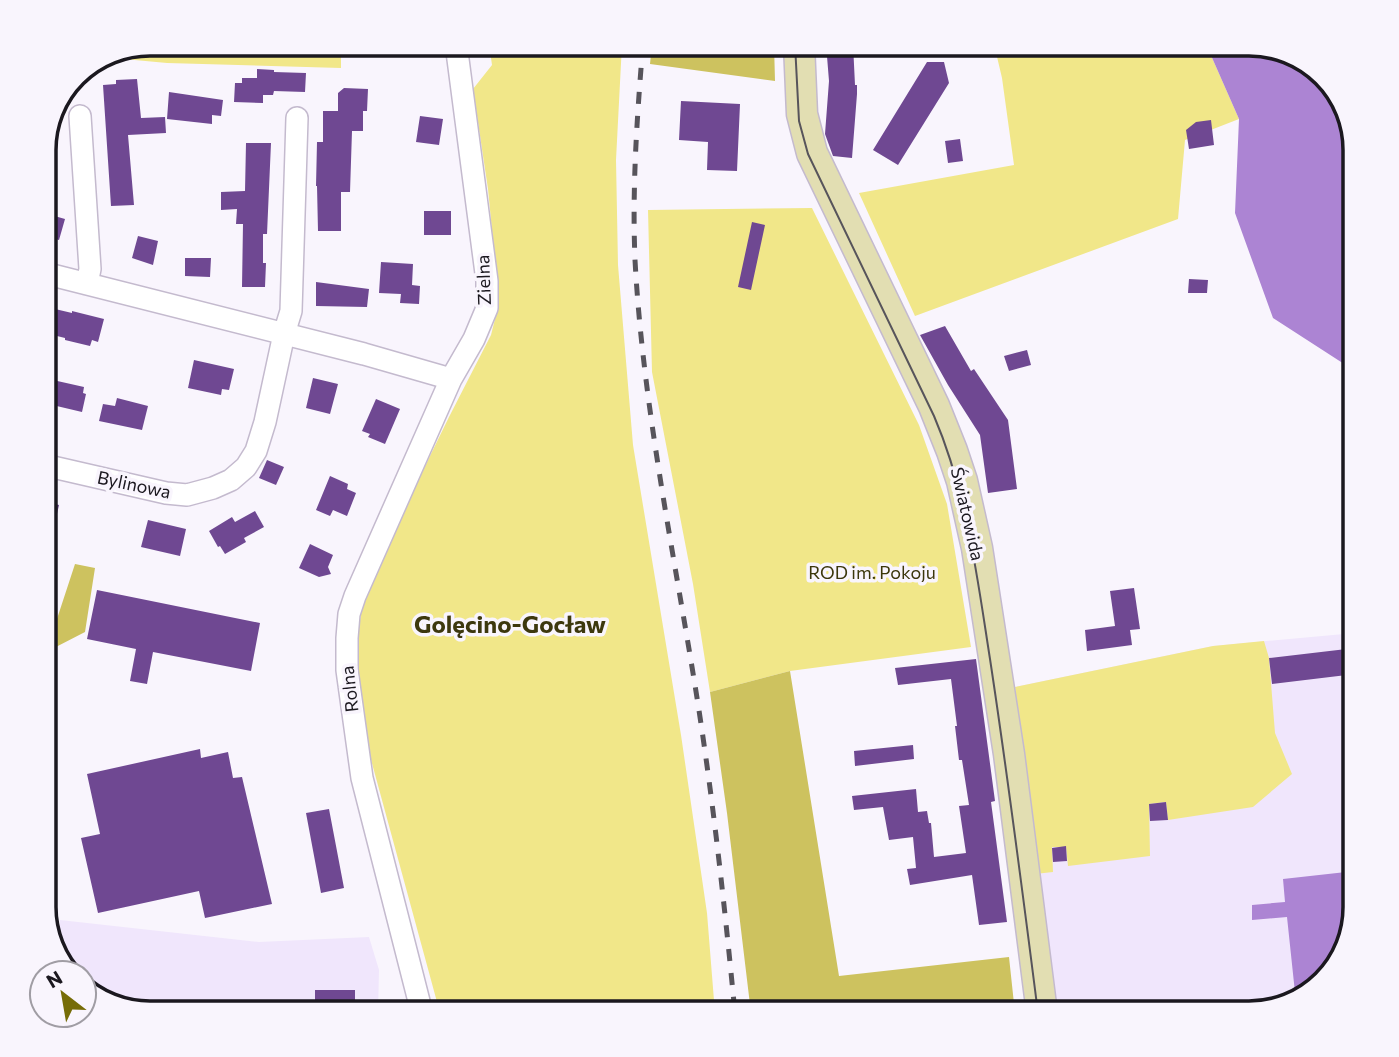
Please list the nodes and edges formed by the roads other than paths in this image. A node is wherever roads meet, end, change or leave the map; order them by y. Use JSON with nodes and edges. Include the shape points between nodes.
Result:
{"nodes":[{"id":1,"x":458,"y":56,"type":"edge"},
{"id":2,"x":800,"y":56,"type":"edge"},
{"id":3,"x":80,"y":116,"type":"dead end"},
{"id":4,"x":297,"y":118,"type":"dead end"},
{"id":5,"x":56,"y":276,"type":"edge"},
{"id":6,"x":87,"y":284,"type":"junction"},
{"id":7,"x":284,"y":334,"type":"junction"},
{"id":8,"x":452,"y":379,"type":"junction"},
{"id":9,"x":56,"y":468,"type":"edge"},
{"id":10,"x":419,"y":1001,"type":"edge"},
{"id":11,"x":1040,"y":1001,"type":"edge"}],
"edges":[{"from":1,"to":8,"type":"street","name":"Zielna","via":[[487,308]]},
{"from":2,"to":11,"type":"street","name":"Światowida","via":[[802,114],[812,153],[937,414],[966,499],[1007,741]]},
{"from":3,"to":6,"type":"street","via":[[90,268]]},
{"from":4,"to":7,"type":"street","via":[[291,311]]},
{"from":5,"to":6,"type":"street"},
{"from":6,"to":7,"type":"street"},
{"from":7,"to":8,"type":"street"},
{"from":7,"to":9,"type":"street","name":"Bylinowa","via":[[256,451],[231,480],[187,495]]},
{"from":8,"to":10,"type":"street","name":"Rolna","via":[[355,596],[347,638],[362,778]]}]}
